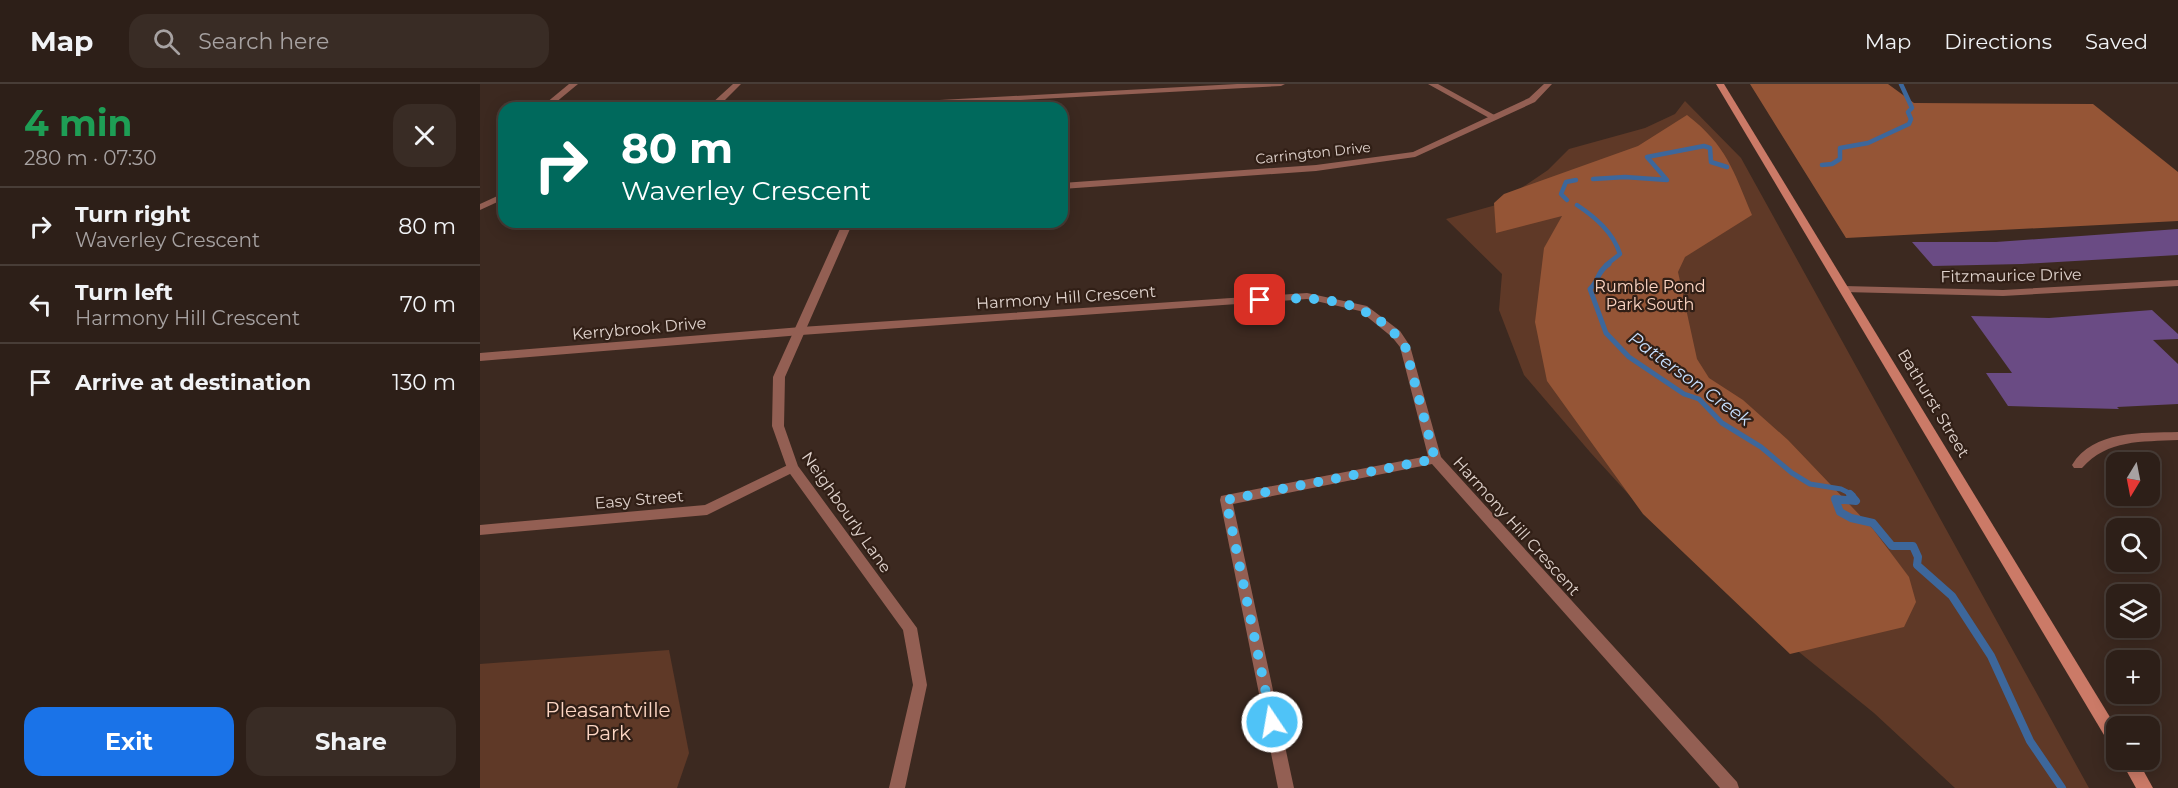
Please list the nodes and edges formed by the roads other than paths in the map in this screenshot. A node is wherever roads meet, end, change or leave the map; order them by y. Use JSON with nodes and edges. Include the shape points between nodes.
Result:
{"nodes":[{"id":1,"x":574,"y":84,"type":"edge"},
{"id":2,"x":737,"y":84,"type":"edge"},
{"id":3,"x":1281,"y":84,"type":"edge"},
{"id":4,"x":1432,"y":84,"type":"edge"},
{"id":5,"x":1548,"y":84,"type":"edge"},
{"id":6,"x":1720,"y":84,"type":"edge"},
{"id":7,"x":552,"y":102,"type":"edge"},
{"id":8,"x":718,"y":102,"type":"edge"},
{"id":9,"x":942,"y":102,"type":"edge"},
{"id":10,"x":1494,"y":117,"type":"junction"},
{"id":11,"x":1068,"y":186,"type":"edge"},
{"id":12,"x":498,"y":199,"type":"edge"},
{"id":13,"x":480,"y":207,"type":"edge"},
{"id":14,"x":845,"y":228,"type":"edge"},
{"id":15,"x":2178,"y":283,"type":"edge"},
{"id":16,"x":1844,"y":289,"type":"junction"},
{"id":17,"x":801,"y":331,"type":"junction"},
{"id":18,"x":480,"y":357,"type":"edge"},
{"id":19,"x":2178,"y":436,"type":"edge"},
{"id":20,"x":1435,"y":459,"type":"junction"},
{"id":21,"x":2078,"y":465,"type":"dead end"},
{"id":22,"x":792,"y":468,"type":"junction"},
{"id":23,"x":480,"y":530,"type":"edge"},
{"id":24,"x":2106,"y":724,"type":"edge"},
{"id":25,"x":2134,"y":770,"type":"edge"},
{"id":26,"x":897,"y":788,"type":"edge"},
{"id":27,"x":1286,"y":788,"type":"edge"},
{"id":28,"x":1731,"y":788,"type":"edge"},
{"id":29,"x":2145,"y":788,"type":"edge"}],
"edges":[{"from":1,"to":7,"type":"street"},
{"from":2,"to":8,"type":"street"},
{"from":3,"to":9,"type":"street"},
{"from":4,"to":10,"type":"street"},
{"from":5,"to":10,"type":"street","name":"Carrington Drive","via":[[1532,100]]},
{"from":6,"to":16,"type":"main road","name":"Bathurst Street"},
{"from":10,"to":11,"type":"street","name":"Carrington Drive","via":[[1414,154],[1378,160]]},
{"from":12,"to":13,"type":"street"},
{"from":14,"to":17,"type":"street","name":"Neighbourly Lane"},
{"from":15,"to":16,"type":"street","name":"Fitzmaurice Drive","via":[[2003,293]]},
{"from":16,"to":24,"type":"main road","name":"Bathurst Street"},
{"from":17,"to":18,"type":"street","name":"Kerrybrook Drive"},
{"from":17,"to":20,"type":"street","name":"Harmony Hill Crescent","via":[[1307,297],[1363,308],[1405,346]]},
{"from":17,"to":22,"type":"street","name":"Neighbourly Lane","via":[[779,377],[778,426]]},
{"from":19,"to":21,"type":"street","via":[[2122,439],[2087,451]]},
{"from":20,"to":27,"type":"street","via":[[1226,500]]},
{"from":20,"to":28,"type":"street","name":"Harmony Hill Crescent"},
{"from":22,"to":23,"type":"street","name":"Easy Street","via":[[707,510]]},
{"from":22,"to":26,"type":"street","name":"Neighbourly Lane","via":[[910,628],[920,685]]},
{"from":25,"to":29,"type":"main road"}]}
